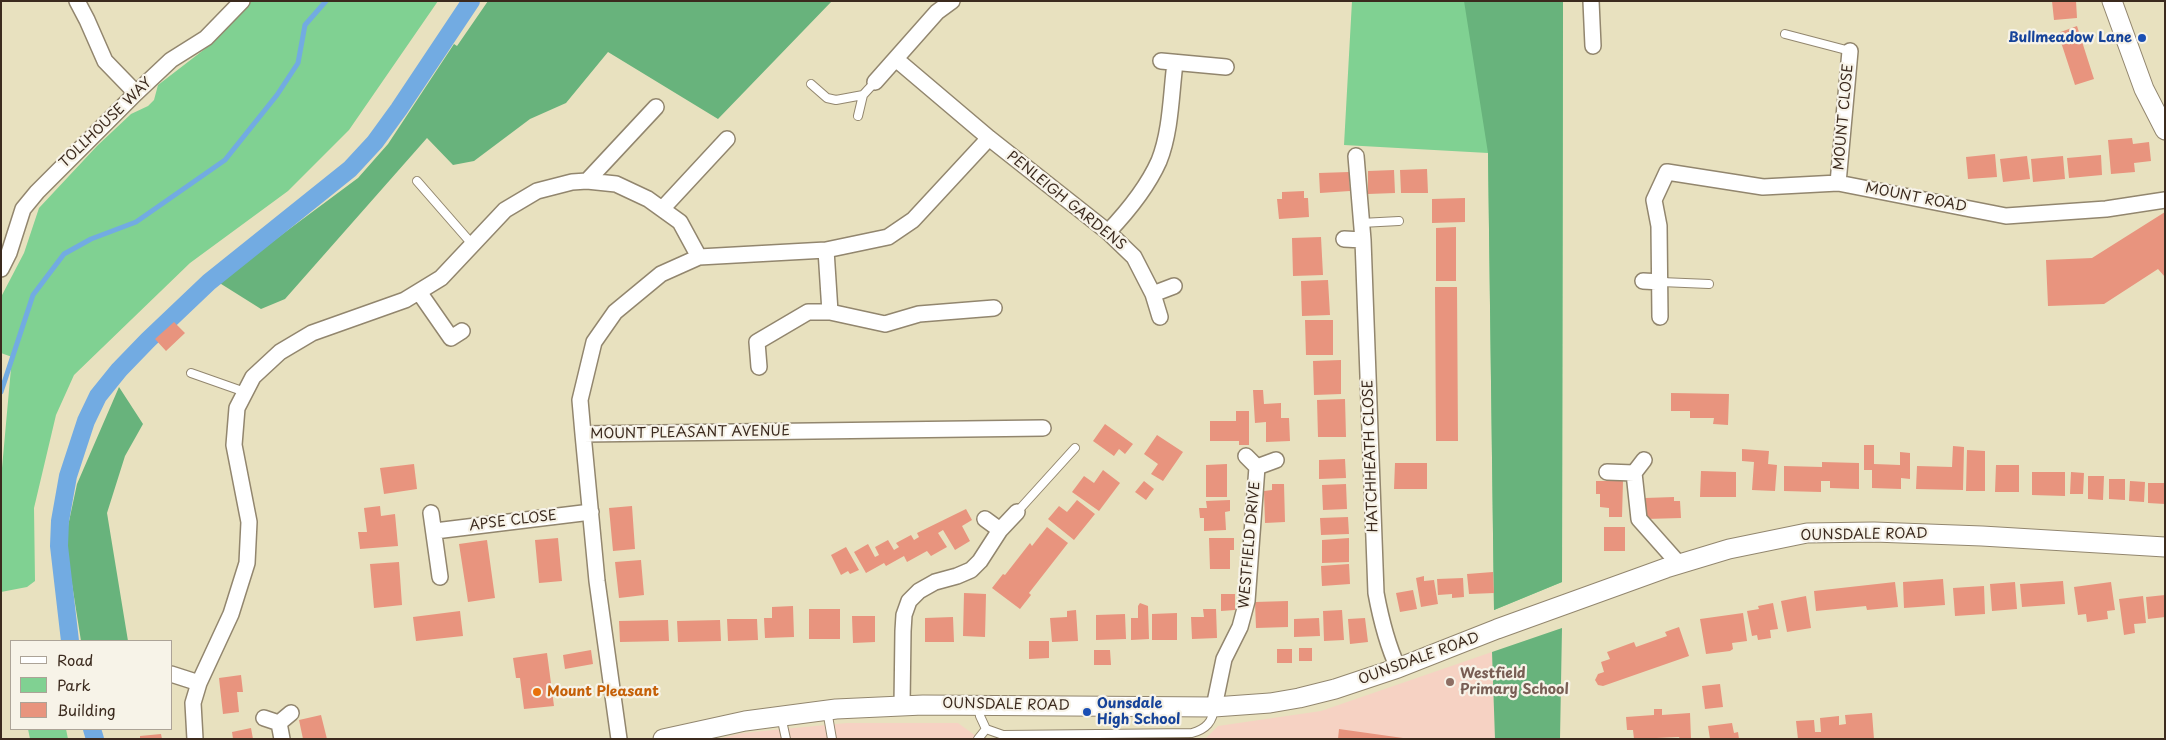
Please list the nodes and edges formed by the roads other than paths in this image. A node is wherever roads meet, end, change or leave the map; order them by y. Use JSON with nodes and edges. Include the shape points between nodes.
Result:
{"nodes":[{"id":1,"x":77,"y":1,"type":"edge"},
{"id":2,"x":242,"y":1,"type":"edge"},
{"id":3,"x":952,"y":1,"type":"edge"},
{"id":4,"x":1591,"y":1,"type":"edge"},
{"id":5,"x":2112,"y":1,"type":"edge"},
{"id":6,"x":1785,"y":34,"type":"dead end"},
{"id":7,"x":1593,"y":46,"type":"dead end"},
{"id":8,"x":1850,"y":51,"type":"joint"},
{"id":9,"x":897,"y":60,"type":"junction"},
{"id":10,"x":1226,"y":67,"type":"dead end"},
{"id":11,"x":876,"y":82,"type":"joint"},
{"id":12,"x":810,"y":84,"type":"dead end"},
{"id":13,"x":136,"y":93,"type":"junction"},
{"id":14,"x":863,"y":95,"type":"junction"},
{"id":15,"x":656,"y":107,"type":"dead end"},
{"id":16,"x":858,"y":116,"type":"dead end"},
{"id":17,"x":2165,"y":130,"type":"edge"},
{"id":18,"x":989,"y":138,"type":"junction"},
{"id":19,"x":727,"y":139,"type":"dead end"},
{"id":20,"x":1356,"y":156,"type":"dead end"},
{"id":21,"x":417,"y":181,"type":"dead end"},
{"id":22,"x":587,"y":181,"type":"junction"},
{"id":23,"x":1838,"y":183,"type":"junction"},
{"id":24,"x":2165,"y":200,"type":"edge"},
{"id":25,"x":663,"y":208,"type":"junction"},
{"id":26,"x":1399,"y":221,"type":"dead end"},
{"id":27,"x":1361,"y":223,"type":"junction"},
{"id":28,"x":1108,"y":232,"type":"junction"},
{"id":29,"x":1344,"y":239,"type":"dead end"},
{"id":30,"x":1362,"y":240,"type":"junction"},
{"id":31,"x":472,"y":244,"type":"junction"},
{"id":32,"x":826,"y":250,"type":"junction"},
{"id":33,"x":5,"y":252,"type":"edge"},
{"id":34,"x":699,"y":257,"type":"junction"},
{"id":35,"x":1,"y":269,"type":"edge"},
{"id":36,"x":1643,"y":281,"type":"dead end"},
{"id":37,"x":1661,"y":282,"type":"junction"},
{"id":38,"x":1709,"y":284,"type":"dead end"},
{"id":39,"x":1174,"y":286,"type":"dead end"},
{"id":40,"x":419,"y":292,"type":"junction"},
{"id":41,"x":1152,"y":294,"type":"junction"},
{"id":42,"x":994,"y":308,"type":"dead end"},
{"id":43,"x":830,"y":312,"type":"junction"},
{"id":44,"x":1160,"y":317,"type":"dead end"},
{"id":45,"x":1660,"y":317,"type":"dead end"},
{"id":46,"x":462,"y":331,"type":"dead end"},
{"id":47,"x":759,"y":367,"type":"dead end"},
{"id":48,"x":191,"y":373,"type":"dead end"},
{"id":49,"x":245,"y":392,"type":"junction"},
{"id":50,"x":1043,"y":428,"type":"dead end"},
{"id":51,"x":583,"y":434,"type":"junction"},
{"id":52,"x":1075,"y":448,"type":"dead end"},
{"id":53,"x":1246,"y":456,"type":"dead end"},
{"id":54,"x":1276,"y":460,"type":"dead end"},
{"id":55,"x":1644,"y":460,"type":"dead end"},
{"id":56,"x":1257,"y":467,"type":"junction"},
{"id":57,"x":1607,"y":472,"type":"dead end"},
{"id":58,"x":1634,"y":473,"type":"junction"},
{"id":59,"x":591,"y":512,"type":"junction"},
{"id":60,"x":1017,"y":512,"type":"joint"},
{"id":61,"x":431,"y":513,"type":"dead end"},
{"id":62,"x":986,"y":519,"type":"dead end"},
{"id":63,"x":1000,"y":530,"type":"junction"},
{"id":64,"x":435,"y":531,"type":"junction"},
{"id":65,"x":2165,"y":547,"type":"edge"},
{"id":66,"x":1679,"y":564,"type":"junction"},
{"id":67,"x":440,"y":577,"type":"dead end"},
{"id":68,"x":1398,"y":668,"type":"junction"},
{"id":69,"x":172,"y":674,"type":"edge"},
{"id":70,"x":199,"y":683,"type":"junction"},
{"id":71,"x":902,"y":705,"type":"junction"},
{"id":72,"x":978,"y":705,"type":"junction"},
{"id":73,"x":1214,"y":707,"type":"junction"},
{"id":74,"x":827,"y":710,"type":"junction"},
{"id":75,"x":291,"y":713,"type":"dead end"},
{"id":76,"x":781,"y":716,"type":"junction"},
{"id":77,"x":264,"y":718,"type":"dead end"},
{"id":78,"x":279,"y":723,"type":"junction"},
{"id":79,"x":986,"y":729,"type":"junction"},
{"id":80,"x":711,"y":734,"type":"edge"},
{"id":81,"x":195,"y":739,"type":"edge"},
{"id":82,"x":282,"y":739,"type":"edge"},
{"id":83,"x":619,"y":739,"type":"edge"},
{"id":84,"x":663,"y":739,"type":"edge"},
{"id":85,"x":786,"y":739,"type":"edge"},
{"id":86,"x":832,"y":739,"type":"edge"},
{"id":87,"x":978,"y":739,"type":"edge"}],
"edges":[{"from":1,"to":13,"type":"street","via":[[105,61]]},
{"from":2,"to":13,"type":"street","name":"TOLLHOUSE WAY","via":[[206,38],[171,60]]},
{"from":3,"to":9,"type":"street","via":[[937,12]]},
{"from":4,"to":7,"type":"street"},
{"from":5,"to":17,"type":"street","via":[[2144,89]]},
{"from":6,"to":8,"type":"lane"},
{"from":8,"to":23,"type":"street","name":"MOUNT CLOSE"},
{"from":9,"to":11,"type":"street"},
{"from":9,"to":18,"type":"street","name":"PENLEIGH GARDENS"},
{"from":10,"to":28,"type":"street","via":[[1168,62],[1168,126],[1159,160],[1132,207]]},
{"from":11,"to":14,"type":"lane"},
{"from":12,"to":14,"type":"lane","via":[[827,98],[836,100]]},
{"from":13,"to":33,"type":"street","name":"TOLLHOUSE WAY","via":[[23,209]]},
{"from":14,"to":16,"type":"lane"},
{"from":15,"to":22,"type":"street"},
{"from":18,"to":28,"type":"street","name":"PENLEIGH GARDENS"},
{"from":18,"to":32,"type":"street","via":[[913,220],[888,237]]},
{"from":19,"to":25,"type":"street"},
{"from":20,"to":27,"type":"street","name":"HATCHHEATH CLOSE"},
{"from":21,"to":31,"type":"lane"},
{"from":22,"to":25,"type":"street","via":[[616,184]]},
{"from":22,"to":31,"type":"street","via":[[537,191],[505,210]]},
{"from":23,"to":24,"type":"street","name":"MOUNT ROAD","via":[[2006,216],[2106,209]]},
{"from":23,"to":37,"type":"street","name":"MOUNT ROAD","via":[[1763,186],[1667,172],[1654,200],[1659,226]]},
{"from":25,"to":34,"type":"street","via":[[680,222]]},
{"from":26,"to":27,"type":"lane"},
{"from":27,"to":30,"type":"street","name":"HATCHHEATH CLOSE"},
{"from":28,"to":41,"type":"street","name":"PENLEIGH GARDENS","via":[[1134,257]]},
{"from":29,"to":30,"type":"street"},
{"from":30,"to":68,"type":"street","name":"HATCHHEATH CLOSE","via":[[1376,593],[1389,648]]},
{"from":31,"to":40,"type":"street","via":[[441,278]]},
{"from":32,"to":34,"type":"street"},
{"from":32,"to":43,"type":"street"},
{"from":33,"to":35,"type":"street","name":"TOLLHOUSE WAY"},
{"from":34,"to":51,"type":"street","via":[[661,274],[615,312],[594,342],[580,400]]},
{"from":36,"to":37,"type":"street"},
{"from":37,"to":38,"type":"lane"},
{"from":37,"to":45,"type":"street"},
{"from":39,"to":41,"type":"street"},
{"from":40,"to":46,"type":"street","via":[[451,338]]},
{"from":40,"to":49,"type":"street","via":[[312,333],[280,352],[253,377]]},
{"from":41,"to":44,"type":"street","name":"PENLEIGH GARDENS"},
{"from":42,"to":43,"type":"street","via":[[920,314],[885,324]]},
{"from":43,"to":47,"type":"street","via":[[808,312],[757,342]]},
{"from":48,"to":49,"type":"lane"},
{"from":49,"to":70,"type":"street","via":[[236,408],[234,445],[249,522],[247,563],[231,614]]},
{"from":50,"to":51,"type":"street","name":"MOUNT PLEASANT AVENUE"},
{"from":51,"to":59,"type":"street","name":"MOUNT PLEASANT AVENUE"},
{"from":52,"to":60,"type":"lane"},
{"from":53,"to":56,"type":"street","name":"WESTFIELD DRIVE"},
{"from":54,"to":56,"type":"street","name":"WESTFIELD DRIVE"},
{"from":55,"to":58,"type":"street"},
{"from":56,"to":73,"type":"street","name":"WESTFIELD DRIVE","via":[[1247,601],[1240,627],[1224,659]]},
{"from":57,"to":58,"type":"street"},
{"from":58,"to":66,"type":"street","via":[[1639,519]]},
{"from":59,"to":64,"type":"street","name":"APSE CLOSE"},
{"from":59,"to":83,"type":"street","name":"MOUNT PLEASANT AVENUE"},
{"from":60,"to":63,"type":"street"},
{"from":61,"to":64,"type":"street"},
{"from":62,"to":63,"type":"street"},
{"from":63,"to":71,"type":"street","via":[[980,561],[970,570],[935,582],[919,591],[909,602],[903,623]]},
{"from":64,"to":67,"type":"street"},
{"from":65,"to":66,"type":"street","name":"OUNSDALE ROAD","via":[[1874,532],[1807,534],[1744,545]]},
{"from":66,"to":68,"type":"street","name":"OUNSDALE ROAD"},
{"from":68,"to":73,"type":"street","name":"OUNSDALE ROAD","via":[[1299,698]]},
{"from":69,"to":70,"type":"street"},
{"from":70,"to":81,"type":"street","via":[[193,703]]},
{"from":71,"to":72,"type":"street","name":"OUNSDALE ROAD"},
{"from":71,"to":74,"type":"street","name":"OUNSDALE ROAD"},
{"from":72,"to":73,"type":"street","name":"OUNSDALE ROAD"},
{"from":72,"to":79,"type":"lane"},
{"from":73,"to":79,"type":"lane","via":[[1208,725],[1192,733],[1003,735]]},
{"from":74,"to":76,"type":"street","name":"OUNSDALE ROAD"},
{"from":74,"to":86,"type":"lane"},
{"from":75,"to":78,"type":"street"},
{"from":76,"to":80,"type":"street","name":"OUNSDALE ROAD"},
{"from":76,"to":85,"type":"lane"},
{"from":77,"to":78,"type":"street"},
{"from":78,"to":82,"type":"street"},
{"from":79,"to":87,"type":"lane"},
{"from":80,"to":84,"type":"street","name":"OUNSDALE ROAD"}]}
